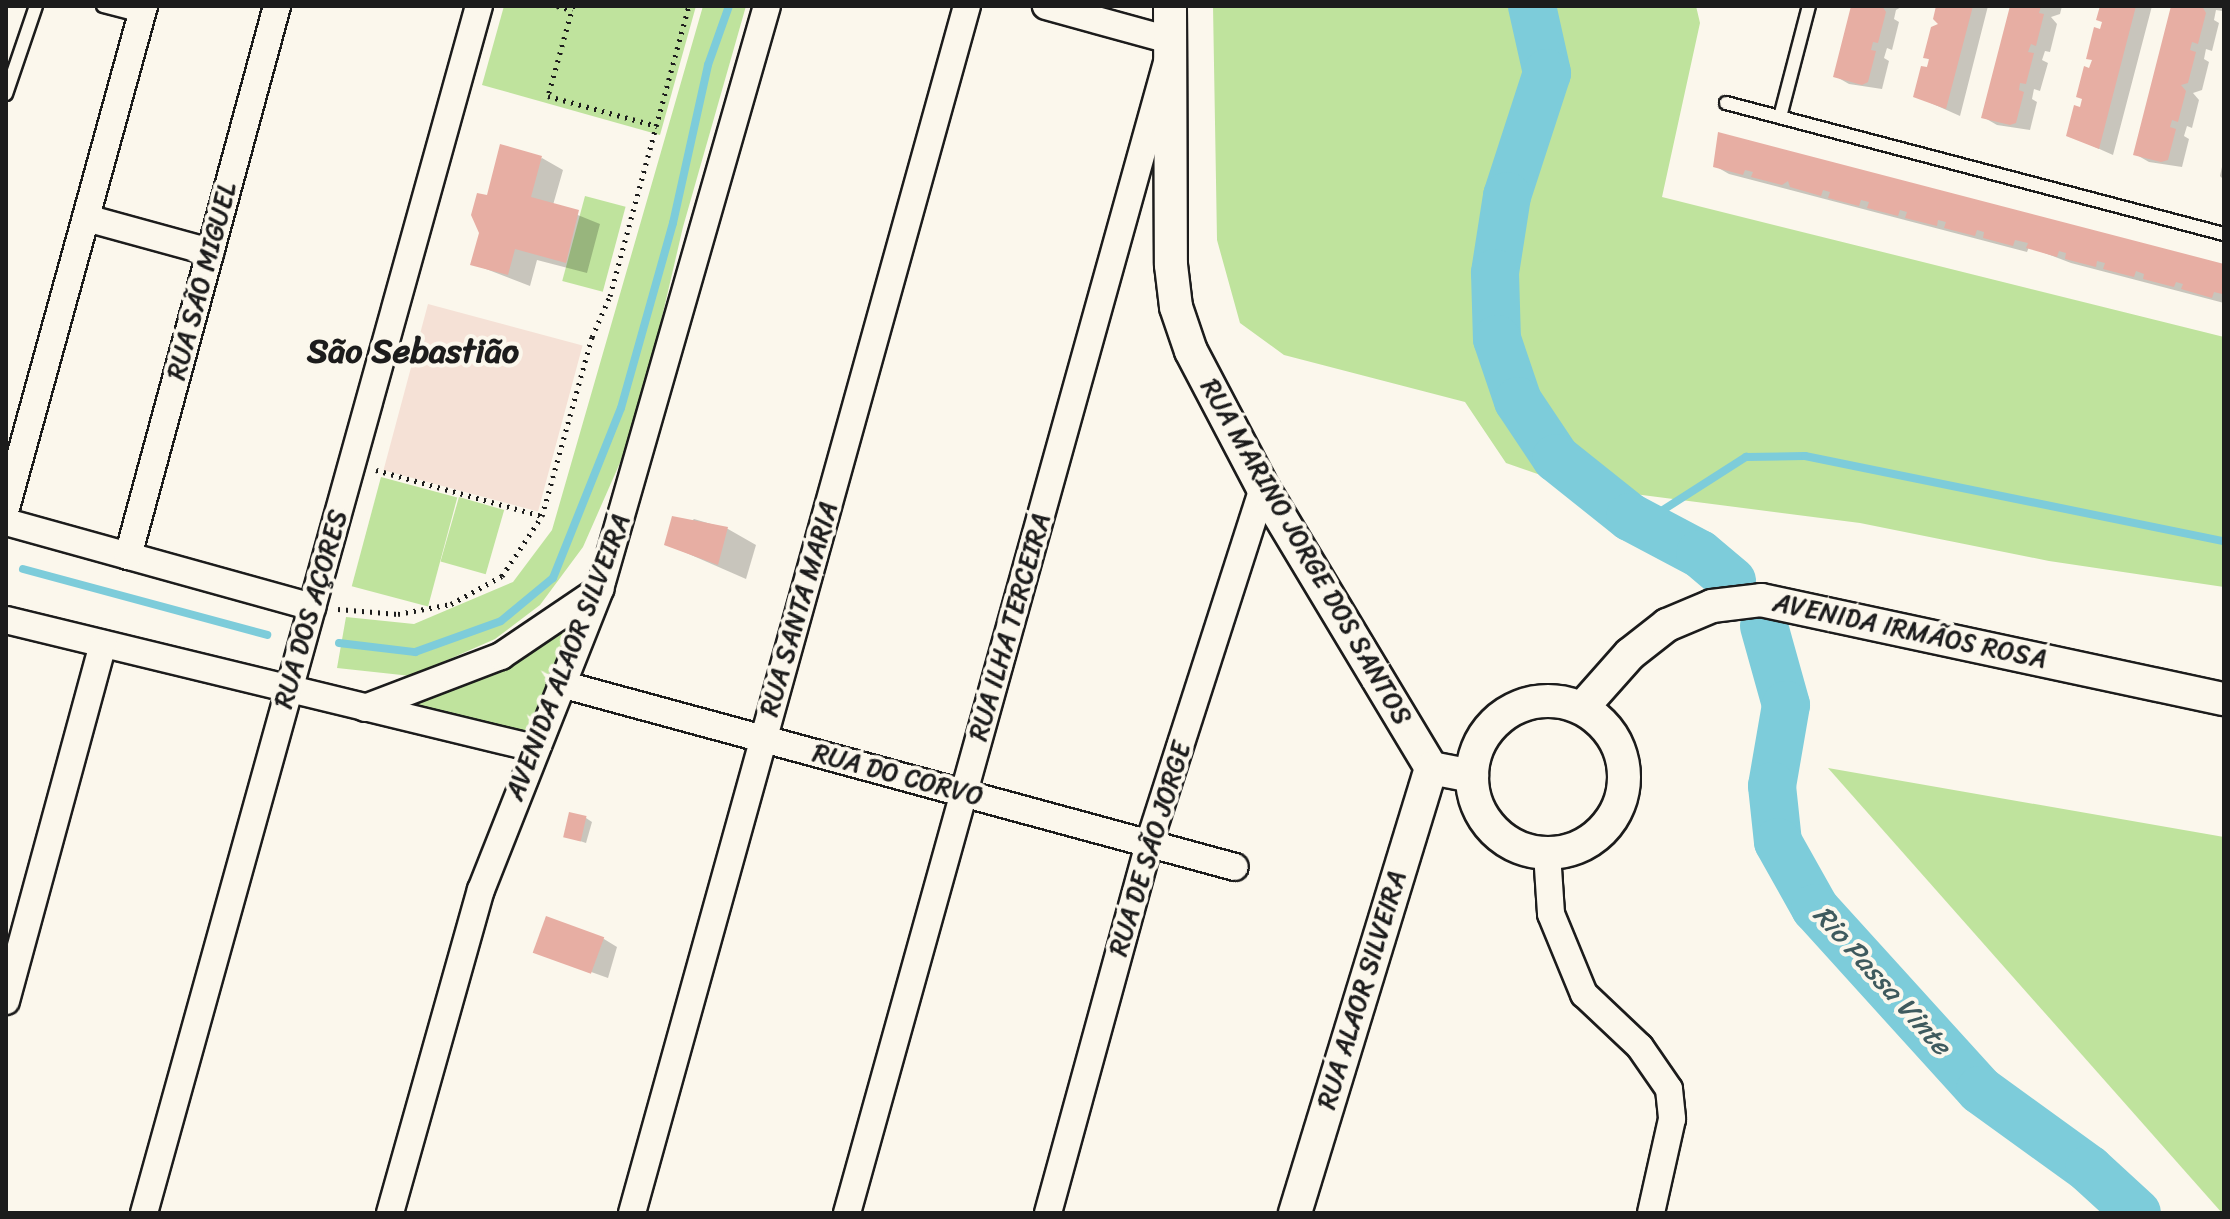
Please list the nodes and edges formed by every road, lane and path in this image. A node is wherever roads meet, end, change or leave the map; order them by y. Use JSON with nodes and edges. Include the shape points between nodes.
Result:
{"nodes":[{"id":1,"x":36,"y":6,"type":"edge"},
{"id":2,"x":103,"y":6,"type":"edge"},
{"id":3,"x":277,"y":6,"type":"edge"},
{"id":4,"x":479,"y":6,"type":"edge"},
{"id":5,"x":557,"y":6,"type":"edge"},
{"id":6,"x":689,"y":6,"type":"edge"},
{"id":7,"x":767,"y":6,"type":"edge"},
{"id":8,"x":967,"y":6,"type":"edge"},
{"id":9,"x":1046,"y":6,"type":"edge"},
{"id":10,"x":1170,"y":6,"type":"edge"},
{"id":11,"x":1809,"y":6,"type":"edge"},
{"id":12,"x":573,"y":8,"type":"edge"},
{"id":13,"x":143,"y":11,"type":"edge"},
{"id":14,"x":1173,"y":41,"type":"junction"},
{"id":15,"x":6,"y":94,"type":"edge"},
{"id":16,"x":1726,"y":103,"type":"dead end"},
{"id":17,"x":1780,"y":117,"type":"junction"},
{"id":18,"x":657,"y":126,"type":"junction"},
{"id":19,"x":86,"y":218,"type":"junction"},
{"id":20,"x":2224,"y":234,"type":"edge"},
{"id":21,"x":210,"y":252,"type":"junction"},
{"id":22,"x":352,"y":464,"type":"junction"},
{"id":23,"x":1263,"y":488,"type":"junction"},
{"id":24,"x":6,"y":508,"type":"edge"},
{"id":25,"x":542,"y":516,"type":"junction"},
{"id":26,"x":6,"y":522,"type":"edge"},
{"id":27,"x":128,"y":556,"type":"junction"},
{"id":28,"x":600,"y":589,"type":"junction"},
{"id":29,"x":312,"y":607,"type":"junction"},
{"id":30,"x":6,"y":620,"type":"edge"},
{"id":31,"x":103,"y":644,"type":"junction"},
{"id":32,"x":561,"y":684,"type":"junction"},
{"id":33,"x":289,"y":690,"type":"junction"},
{"id":34,"x":2224,"y":699,"type":"edge"},
{"id":35,"x":365,"y":708,"type":"junction"},
{"id":36,"x":1582,"y":708,"type":"junction"},
{"id":37,"x":764,"y":739,"type":"junction"},
{"id":38,"x":534,"y":748,"type":"junction"},
{"id":39,"x":1431,"y":768,"type":"junction"},
{"id":40,"x":1472,"y":776,"type":"junction"},
{"id":41,"x":964,"y":793,"type":"junction"},
{"id":42,"x":1149,"y":843,"type":"junction"},
{"id":43,"x":1547,"y":853,"type":"junction"},
{"id":44,"x":1235,"y":867,"type":"dead end"},
{"id":45,"x":6,"y":1001,"type":"edge"},
{"id":46,"x":144,"y":1213,"type":"edge"},
{"id":47,"x":390,"y":1213,"type":"edge"},
{"id":48,"x":632,"y":1213,"type":"edge"},
{"id":49,"x":847,"y":1213,"type":"edge"},
{"id":50,"x":1048,"y":1213,"type":"edge"},
{"id":51,"x":1295,"y":1213,"type":"edge"},
{"id":52,"x":1651,"y":1213,"type":"edge"}],
"edges":[{"from":1,"to":15,"type":"lane"},
{"from":2,"to":13,"type":"lane"},
{"from":3,"to":21,"type":"street","name":"RUA SÃO MIGUEL"},
{"from":4,"to":22,"type":"street","name":"RUA DOS AÇORES"},
{"from":5,"to":12,"type":"path"},
{"from":6,"to":18,"type":"path"},
{"from":7,"to":28,"type":"street","name":"AVENIDA ALAOR SILVEIRA"},
{"from":8,"to":37,"type":"street","name":"RUA SANTA MARIA"},
{"from":9,"to":14,"type":"street"},
{"from":10,"to":14,"type":"street","name":"RUA MARINO JORGE DOS SANTOS"},
{"from":11,"to":17,"type":"lane"},
{"from":12,"to":18,"type":"path","via":[[548,96]]},
{"from":13,"to":19,"type":"street"},
{"from":14,"to":23,"type":"street","name":"RUA MARINO JORGE DOS SANTOS","via":[[1176,307],[1191,351]]},
{"from":14,"to":41,"type":"street","name":"RUA ILHA TERCEIRA"},
{"from":16,"to":17,"type":"lane"},
{"from":17,"to":20,"type":"lane"},
{"from":18,"to":25,"type":"path"},
{"from":19,"to":21,"type":"street"},
{"from":19,"to":24,"type":"street"},
{"from":21,"to":27,"type":"street","name":"RUA SÃO MIGUEL"},
{"from":22,"to":25,"type":"path"},
{"from":22,"to":29,"type":"street","name":"RUA DOS AÇORES"},
{"from":23,"to":39,"type":"street","name":"RUA MARINO JORGE DOS SANTOS"},
{"from":23,"to":42,"type":"street","name":"RUA DE SÃO JORGE"},
{"from":25,"to":29,"type":"path","via":[[502,576],[451,604],[398,614]]},
{"from":26,"to":27,"type":"street"},
{"from":27,"to":29,"type":"street"},
{"from":28,"to":32,"type":"street","name":"AVENIDA ALAOR SILVEIRA"},
{"from":28,"to":35,"type":"street","via":[[501,656]]},
{"from":29,"to":33,"type":"street","name":"RUA DOS AÇORES"},
{"from":30,"to":31,"type":"street"},
{"from":31,"to":33,"type":"street"},
{"from":31,"to":45,"type":"street"},
{"from":32,"to":37,"type":"street","name":"RUA DO CORVO"},
{"from":32,"to":38,"type":"street","name":"AVENIDA ALAOR SILVEIRA"},
{"from":33,"to":35,"type":"street"},
{"from":33,"to":46,"type":"street","name":"RUA DOS AÇORES"},
{"from":34,"to":36,"type":"street","name":"AVENIDA IRMÃOS ROSA","via":[[1761,600],[1712,606],[1667,625],[1630,654]]},
{"from":35,"to":38,"type":"street"},
{"from":36,"to":40,"type":"street","via":[[1537,701],[1508,711],[1486,732]]},
{"from":36,"to":43,"type":"street","via":[[1616,741],[1624,787],[1613,817],[1592,840]]},
{"from":37,"to":41,"type":"street","name":"RUA DO CORVO"},
{"from":37,"to":48,"type":"street","name":"RUA SANTA MARIA"},
{"from":38,"to":47,"type":"street","name":"AVENIDA ALAOR SILVEIRA","via":[[457,966]]},
{"from":39,"to":40,"type":"street"},
{"from":39,"to":51,"type":"street","name":"RUA ALAOR SILVEIRA"},
{"from":40,"to":43,"type":"street","via":[[1477,805],[1493,830],[1518,847]]},
{"from":41,"to":42,"type":"street","name":"RUA DO CORVO"},
{"from":41,"to":49,"type":"street","name":"RUA ILHA TERCEIRA"},
{"from":42,"to":44,"type":"street","name":"RUA DO CORVO"},
{"from":42,"to":50,"type":"street","name":"RUA DE SÃO JORGE"},
{"from":43,"to":52,"type":"street","via":[[1551,914],[1584,994],[1613,1027],[1640,1047],[1669,1089],[1672,1119]]}]}
